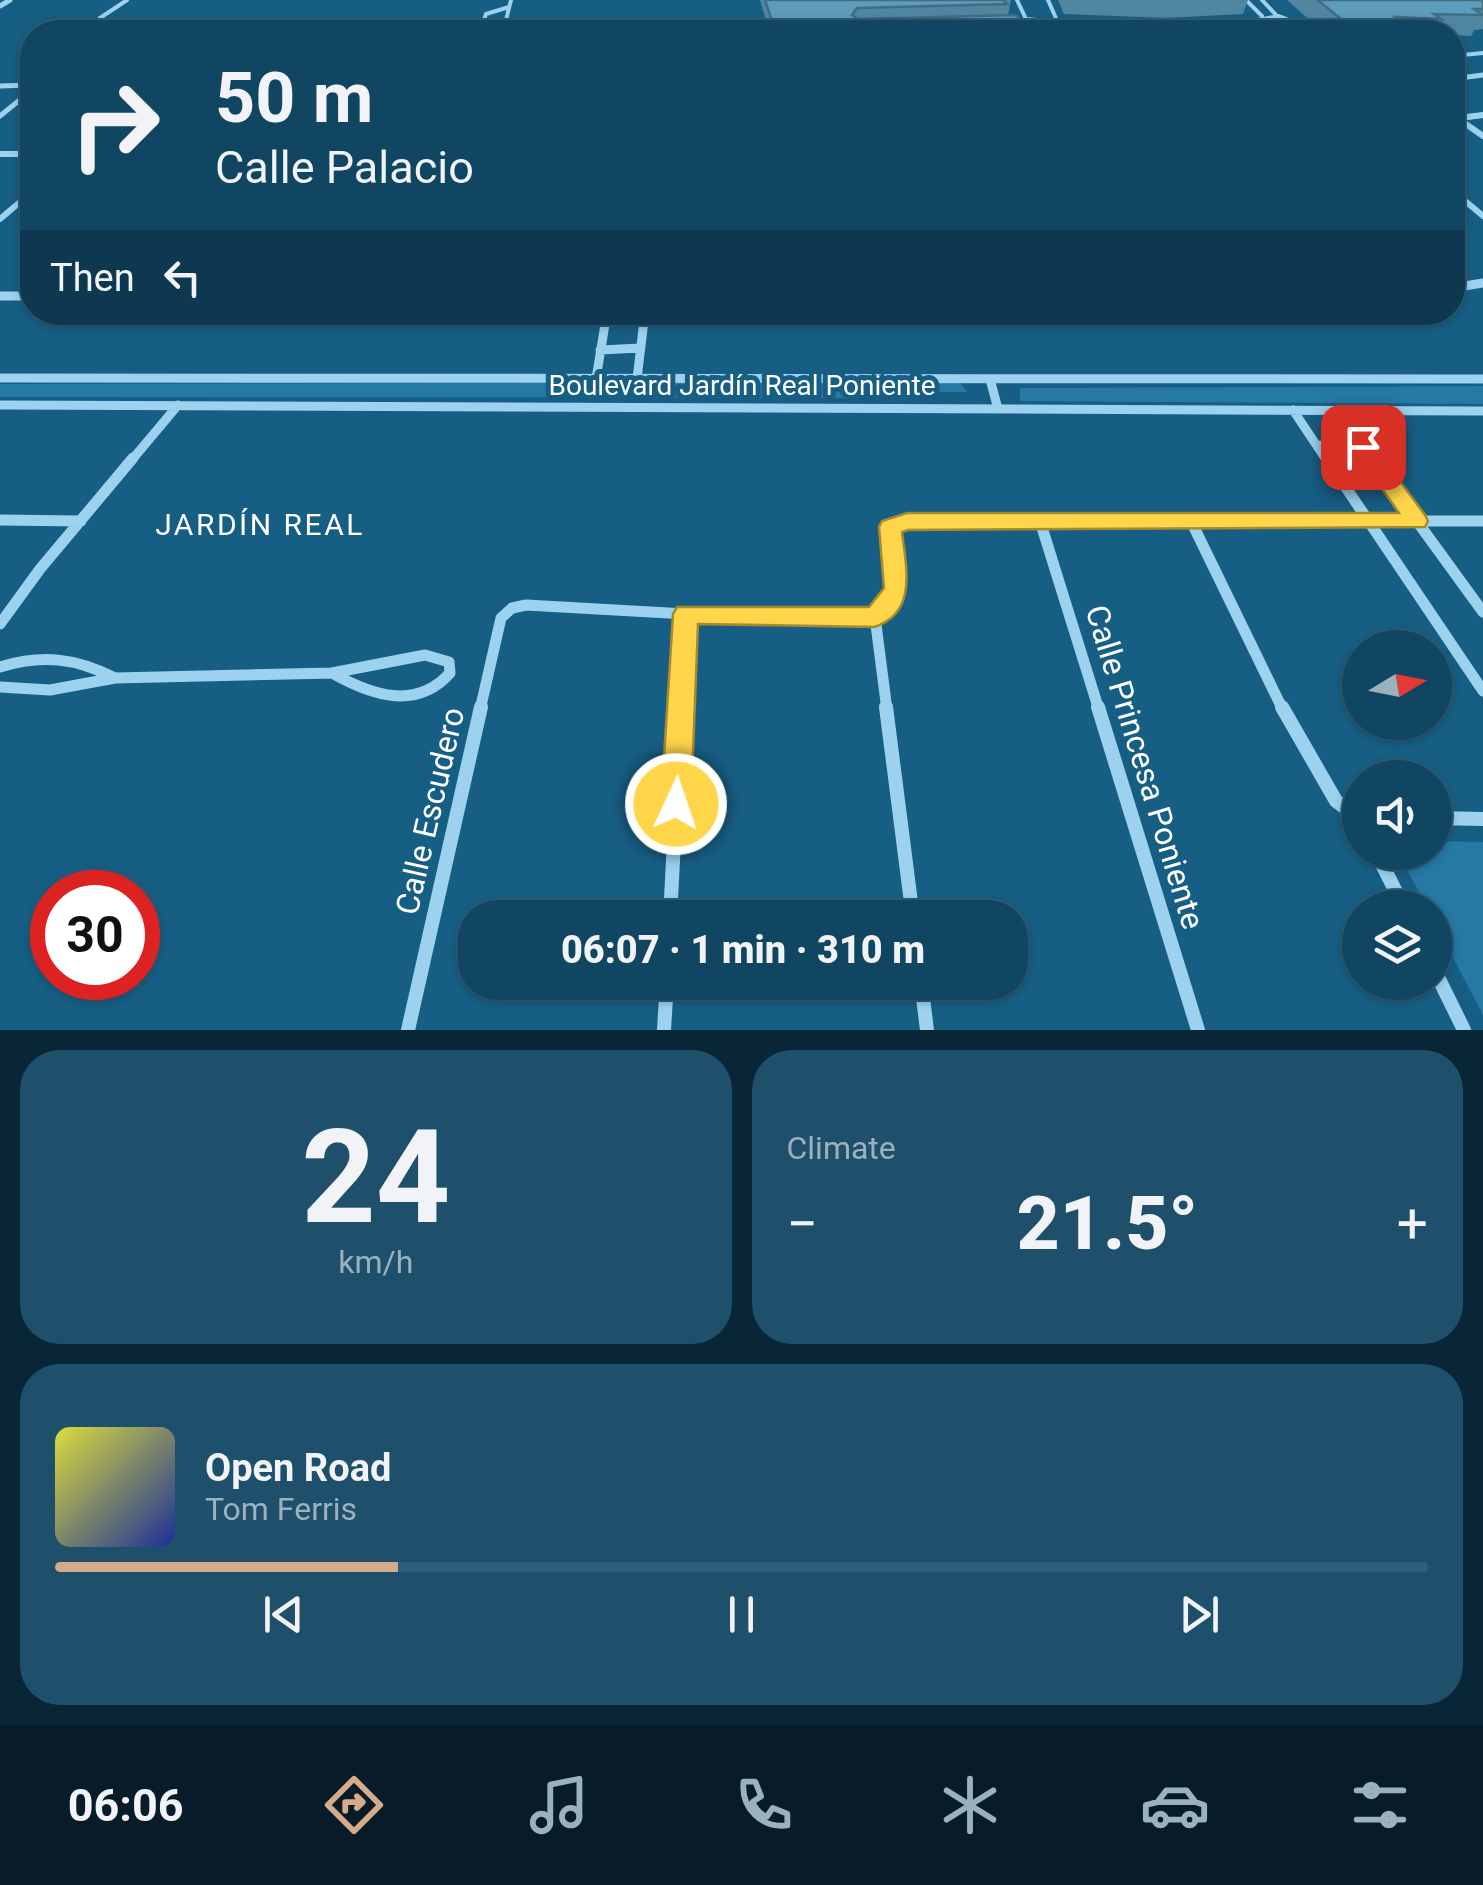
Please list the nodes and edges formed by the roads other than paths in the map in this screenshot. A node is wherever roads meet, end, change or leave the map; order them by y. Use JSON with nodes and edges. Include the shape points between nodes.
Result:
{"nodes":[{"id":1,"x":9,"y":0,"type":"edge"},
{"id":2,"x":127,"y":0,"type":"edge"},
{"id":3,"x":511,"y":0,"type":"edge"},
{"id":4,"x":1017,"y":0,"type":"edge"},
{"id":5,"x":1246,"y":0,"type":"edge"},
{"id":6,"x":1262,"y":0,"type":"edge"},
{"id":7,"x":0,"y":4,"type":"edge"},
{"id":8,"x":509,"y":8,"type":"junction"},
{"id":9,"x":1262,"y":16,"type":"junction"},
{"id":10,"x":1278,"y":17,"type":"junction"},
{"id":11,"x":99,"y":20,"type":"edge"},
{"id":12,"x":484,"y":20,"type":"edge"},
{"id":13,"x":506,"y":20,"type":"edge"},
{"id":14,"x":1030,"y":20,"type":"edge"},
{"id":15,"x":1255,"y":20,"type":"edge"},
{"id":16,"x":1286,"y":20,"type":"edge"},
{"id":17,"x":20,"y":98,"type":"edge"},
{"id":18,"x":0,"y":116,"type":"edge"},
{"id":19,"x":18,"y":205,"type":"joint"},
{"id":20,"x":0,"y":206,"type":"edge"},
{"id":21,"x":0,"y":220,"type":"edge"},
{"id":22,"x":605,"y":325,"type":"edge"},
{"id":23,"x":644,"y":325,"type":"edge"},
{"id":24,"x":641,"y":348,"type":"junction"},
{"id":25,"x":600,"y":350,"type":"junction"},
{"id":26,"x":0,"y":378,"type":"edge"},
{"id":27,"x":637,"y":378,"type":"junction"},
{"id":28,"x":596,"y":379,"type":"junction"},
{"id":29,"x":990,"y":379,"type":"junction"},
{"id":30,"x":1483,"y":379,"type":"edge"},
{"id":31,"x":0,"y":404,"type":"edge"},
{"id":32,"x":178,"y":405,"type":"junction"},
{"id":33,"x":998,"y":409,"type":"junction"},
{"id":34,"x":1293,"y":410,"type":"junction"},
{"id":35,"x":1337,"y":410,"type":"junction"},
{"id":36,"x":1483,"y":410,"type":"edge"},
{"id":37,"x":1317,"y":445,"type":"junction"},
{"id":38,"x":1363,"y":447,"type":"junction"},
{"id":39,"x":0,"y":520,"type":"edge"},
{"id":40,"x":81,"y":521,"type":"junction"},
{"id":41,"x":1040,"y":521,"type":"junction"},
{"id":42,"x":1191,"y":521,"type":"junction"},
{"id":43,"x":1368,"y":521,"type":"junction"},
{"id":44,"x":1417,"y":521,"type":"junction"},
{"id":45,"x":1483,"y":521,"type":"edge"},
{"id":46,"x":1483,"y":612,"type":"edge"},
{"id":47,"x":686,"y":614,"type":"junction"},
{"id":48,"x":874,"y":617,"type":"junction"},
{"id":49,"x":0,"y":624,"type":"edge"},
{"id":50,"x":0,"y":667,"type":"edge"},
{"id":51,"x":332,"y":673,"type":"junction"},
{"id":52,"x":115,"y":678,"type":"junction"},
{"id":53,"x":0,"y":687,"type":"edge"},
{"id":54,"x":1483,"y":691,"type":"edge"},
{"id":55,"x":1342,"y":805,"type":"edge"},
{"id":56,"x":1452,"y":818,"type":"edge"},
{"id":57,"x":1483,"y":819,"type":"edge"},
{"id":58,"x":671,"y":900,"type":"edge"},
{"id":59,"x":911,"y":900,"type":"edge"},
{"id":60,"x":666,"y":1000,"type":"edge"},
{"id":61,"x":923,"y":1000,"type":"edge"},
{"id":62,"x":1450,"y":1000,"type":"edge"},
{"id":63,"x":408,"y":1030,"type":"edge"},
{"id":64,"x":664,"y":1030,"type":"edge"},
{"id":65,"x":927,"y":1030,"type":"edge"},
{"id":66,"x":1198,"y":1030,"type":"edge"},
{"id":67,"x":1464,"y":1030,"type":"edge"}],
"edges":[{"from":1,"to":7,"type":"street"},
{"from":2,"to":11,"type":"lane"},
{"from":3,"to":8,"type":"lane"},
{"from":4,"to":14,"type":"lane"},
{"from":5,"to":9,"type":"lane"},
{"from":6,"to":10,"type":"lane"},
{"from":8,"to":12,"type":"lane"},
{"from":8,"to":13,"type":"lane"},
{"from":9,"to":10,"type":"lane"},
{"from":9,"to":15,"type":"lane"},
{"from":10,"to":16,"type":"lane"},
{"from":17,"to":18,"type":"street"},
{"from":19,"to":20,"type":"street"},
{"from":19,"to":21,"type":"street"},
{"from":22,"to":25,"type":"street","name":"Boulevard Jardín Real Poniente"},
{"from":23,"to":24,"type":"street","name":"Boulevard Jardín Real Poniente"},
{"from":24,"to":25,"type":"street"},
{"from":24,"to":27,"type":"street","name":"Boulevard Jardín Real Poniente"},
{"from":25,"to":28,"type":"street","name":"Boulevard Jardín Real Poniente"},
{"from":26,"to":28,"type":"street","name":"Boulevard Jardín Real Poniente"},
{"from":27,"to":28,"type":"street","name":"Boulevard Jardín Real Poniente"},
{"from":27,"to":29,"type":"street","name":"Boulevard Jardín Real Poniente"},
{"from":29,"to":30,"type":"street","name":"Boulevard Jardín Real Poniente"},
{"from":29,"to":33,"type":"street"},
{"from":31,"to":32,"type":"street","name":"Boulevard Jardín Real Poniente"},
{"from":32,"to":33,"type":"street","name":"Boulevard Jardín Real Poniente"},
{"from":32,"to":40,"type":"street"},
{"from":33,"to":34,"type":"street","name":"Boulevard Jardín Real Poniente"},
{"from":34,"to":35,"type":"street","name":"Boulevard Jardín Real Poniente"},
{"from":34,"to":37,"type":"street"},
{"from":35,"to":36,"type":"street","name":"Boulevard Jardín Real Poniente"},
{"from":35,"to":38,"type":"street"},
{"from":37,"to":38,"type":"street"},
{"from":37,"to":43,"type":"street"},
{"from":38,"to":44,"type":"street"},
{"from":39,"to":40,"type":"street"},
{"from":40,"to":49,"type":"street"},
{"from":41,"to":42,"type":"street"},
{"from":41,"to":48,"type":"street","via":[[896,523],[888,535],[896,588]]},
{"from":41,"to":66,"type":"street","name":"Calle Princesa Poniente"},
{"from":42,"to":43,"type":"street"},
{"from":42,"to":55,"type":"street","via":[[1295,735]]},
{"from":43,"to":44,"type":"street"},
{"from":43,"to":54,"type":"street"},
{"from":44,"to":45,"type":"street"},
{"from":44,"to":46,"type":"street"},
{"from":47,"to":48,"type":"street"},
{"from":47,"to":58,"type":"street"},
{"from":47,"to":63,"type":"street","name":"Calle Escudero","via":[[526,605],[502,618]]},
{"from":48,"to":59,"type":"street"},
{"from":50,"to":52,"type":"street","via":[[69,658]]},
{"from":51,"to":51,"type":"street","via":[[395,698],[431,692],[450,674],[449,662],[426,655]]},
{"from":51,"to":52,"type":"street"},
{"from":52,"to":53,"type":"street","via":[[77,688]]},
{"from":56,"to":57,"type":"street"},
{"from":60,"to":64,"type":"street"},
{"from":61,"to":65,"type":"street"},
{"from":62,"to":67,"type":"street"}]}
